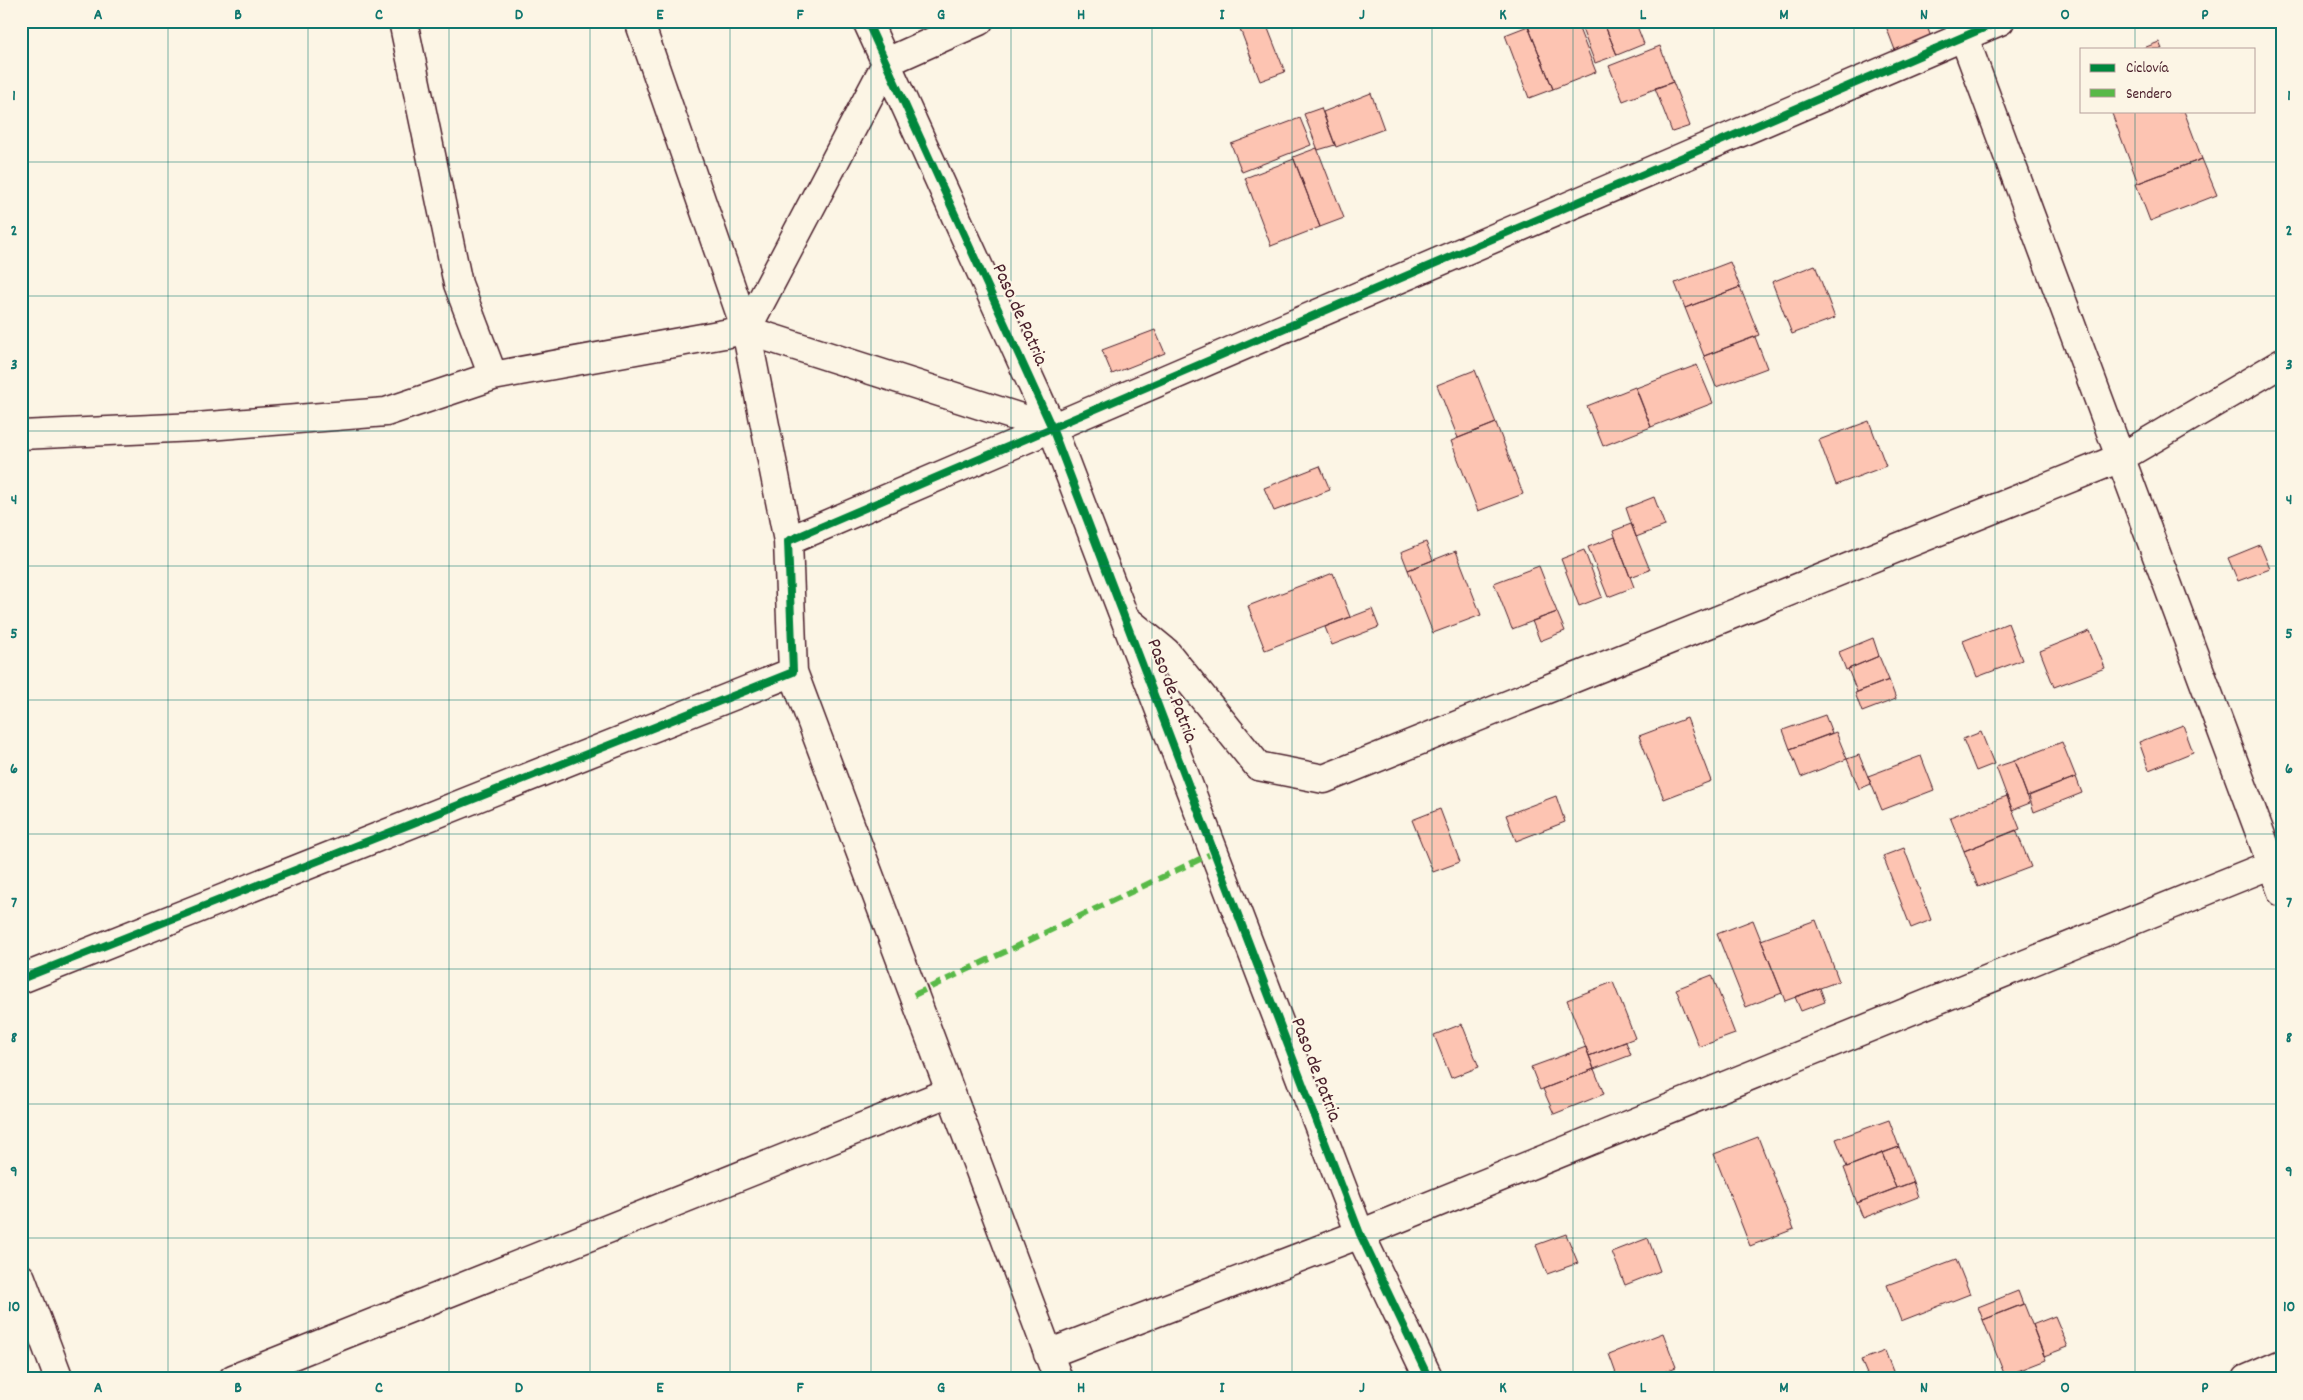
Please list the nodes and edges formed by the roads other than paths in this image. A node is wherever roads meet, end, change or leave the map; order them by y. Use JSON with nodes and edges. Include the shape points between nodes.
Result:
{"nodes":[{"id":1,"x":403,"y":21,"type":"edge"},
{"id":2,"x":639,"y":21,"type":"edge"},
{"id":3,"x":867,"y":21,"type":"edge"},
{"id":4,"x":980,"y":21,"type":"edge"},
{"id":5,"x":2000,"y":21,"type":"edge"},
{"id":6,"x":1960,"y":29,"type":"edge"},
{"id":7,"x":887,"y":62,"type":"junction"},
{"id":8,"x":746,"y":330,"type":"junction"},
{"id":9,"x":2282,"y":363,"type":"edge"},
{"id":10,"x":493,"y":376,"type":"junction"},
{"id":11,"x":1052,"y":428,"type":"junction"},
{"id":12,"x":21,"y":435,"type":"edge"},
{"id":13,"x":2120,"y":458,"type":"junction"},
{"id":14,"x":788,"y":541,"type":"junction"},
{"id":15,"x":1126,"y":619,"type":"junction"},
{"id":16,"x":792,"y":672,"type":"junction"},
{"id":17,"x":2276,"y":862,"type":"edge"},
{"id":18,"x":2282,"y":892,"type":"edge"},
{"id":19,"x":21,"y":979,"type":"edge"},
{"id":20,"x":950,"y":1092,"type":"junction"},
{"id":21,"x":1360,"y":1234,"type":"junction"},
{"id":22,"x":21,"y":1278,"type":"edge"},
{"id":23,"x":1048,"y":1354,"type":"junction"},
{"id":24,"x":2282,"y":1364,"type":"edge"},
{"id":25,"x":59,"y":1379,"type":"edge"},
{"id":26,"x":233,"y":1379,"type":"edge"},
{"id":27,"x":1058,"y":1379,"type":"edge"},
{"id":28,"x":1429,"y":1379,"type":"edge"},
{"id":29,"x":2247,"y":1379,"type":"edge"}],
"edges":[{"from":1,"to":10,"type":"street","via":[[458,284]]},
{"from":2,"to":8,"type":"street"},
{"from":3,"to":7,"type":"street","name":"Paso de Patria"},
{"from":4,"to":7,"type":"street"},
{"from":5,"to":6,"type":"street"},
{"from":6,"to":11,"type":"street"},
{"from":6,"to":13,"type":"street"},
{"from":7,"to":8,"type":"street"},
{"from":7,"to":11,"type":"street","name":"Paso de Patria"},
{"from":8,"to":10,"type":"street"},
{"from":8,"to":11,"type":"street"},
{"from":8,"to":14,"type":"street"},
{"from":9,"to":13,"type":"street"},
{"from":10,"to":12,"type":"street","via":[[386,412],[196,427]]},
{"from":11,"to":14,"type":"street"},
{"from":11,"to":15,"type":"street","name":"Paso de Patria"},
{"from":13,"to":15,"type":"street","via":[[1324,779],[1258,766],[1166,652]]},
{"from":13,"to":17,"type":"street"},
{"from":14,"to":16,"type":"street"},
{"from":15,"to":21,"type":"street","name":"Paso de Patria"},
{"from":16,"to":19,"type":"street"},
{"from":16,"to":20,"type":"street"},
{"from":17,"to":18,"type":"street"},
{"from":17,"to":21,"type":"street"},
{"from":20,"to":23,"type":"street"},
{"from":20,"to":26,"type":"street"},
{"from":21,"to":23,"type":"street"},
{"from":21,"to":28,"type":"street","name":"Paso de Patria"},
{"from":22,"to":25,"type":"street"},
{"from":23,"to":27,"type":"street"},
{"from":24,"to":29,"type":"street"}]}
